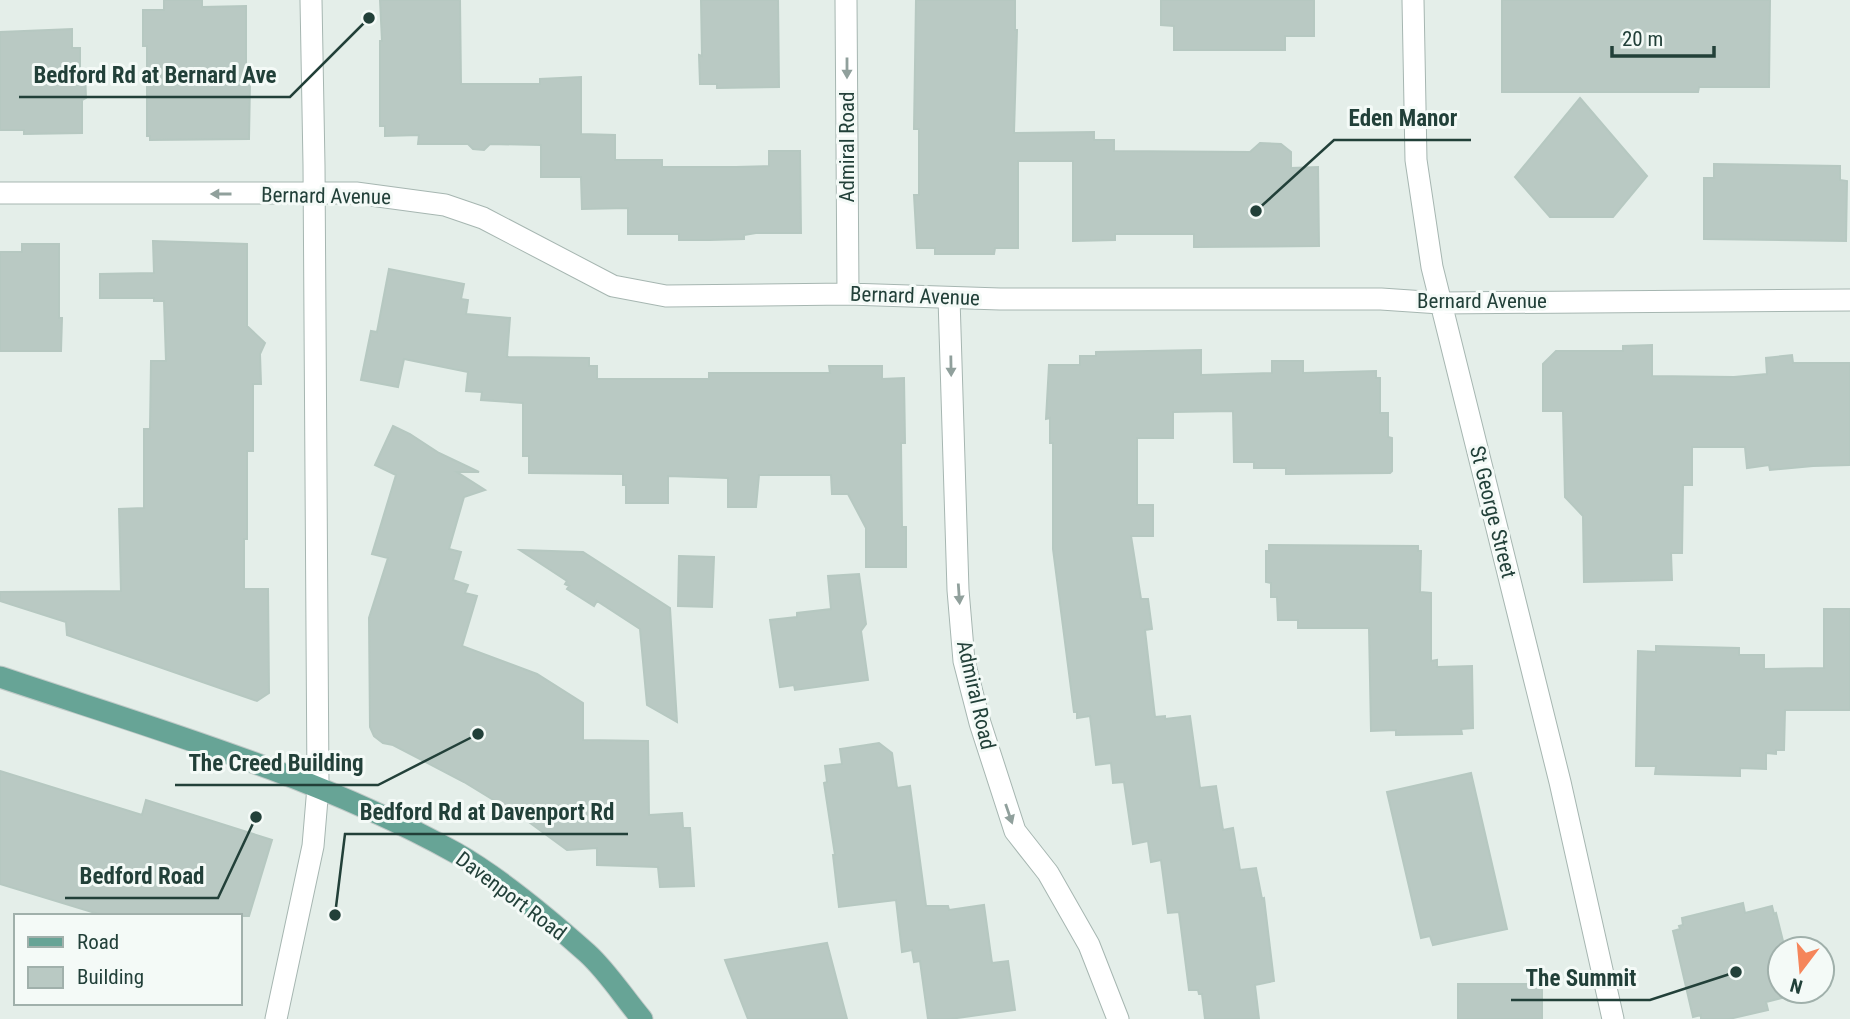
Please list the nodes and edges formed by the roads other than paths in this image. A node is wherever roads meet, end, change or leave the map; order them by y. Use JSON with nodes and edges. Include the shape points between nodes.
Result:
{"nodes":[{"id":1,"x":311,"y":0,"type":"edge"},
{"id":2,"x":846,"y":0,"type":"edge"},
{"id":3,"x":1413,"y":0,"type":"edge"},
{"id":4,"x":0,"y":193,"type":"edge"},
{"id":5,"x":314,"y":194,"type":"junction"},
{"id":6,"x":848,"y":294,"type":"junction"},
{"id":7,"x":949,"y":298,"type":"junction"},
{"id":8,"x":1850,"y":300,"type":"edge"},
{"id":9,"x":1440,"y":303,"type":"junction"},
{"id":10,"x":0,"y":677,"type":"edge"},
{"id":11,"x":318,"y":787,"type":"junction"},
{"id":12,"x":276,"y":1019,"type":"edge"},
{"id":13,"x":642,"y":1019,"type":"edge"},
{"id":14,"x":1118,"y":1019,"type":"edge"},
{"id":15,"x":1614,"y":1019,"type":"edge"}],
"edges":[{"from":1,"to":5,"type":"street"},
{"from":2,"to":6,"type":"street","name":"Admiral Road","one_way":true},
{"from":3,"to":9,"type":"street","name":"St George Street","via":[[1416,160]]},
{"from":5,"to":4,"type":"street","name":"Bernard Avenue","one_way":true},
{"from":5,"to":6,"type":"street","name":"Bernard Avenue","via":[[356,193],[445,205],[483,218],[613,286],[640,292],[666,296]]},
{"from":5,"to":11,"type":"street"},
{"from":6,"to":7,"type":"street","name":"Bernard Avenue"},
{"from":7,"to":9,"type":"street","name":"Bernard Avenue"},
{"from":7,"to":14,"type":"street","name":"Admiral Road","one_way":true,"via":[[964,661],[1015,831],[1048,873],[1089,945]]},
{"from":8,"to":9,"type":"street","name":"Bernard Avenue"},
{"from":9,"to":15,"type":"street","name":"St George Street"},
{"from":10,"to":11,"type":"main road","name":"Davenport Road"},
{"from":11,"to":12,"type":"street","via":[[313,846]]},
{"from":11,"to":13,"type":"main road","name":"Davenport Road","via":[[458,854],[515,894],[589,955]]}]}
